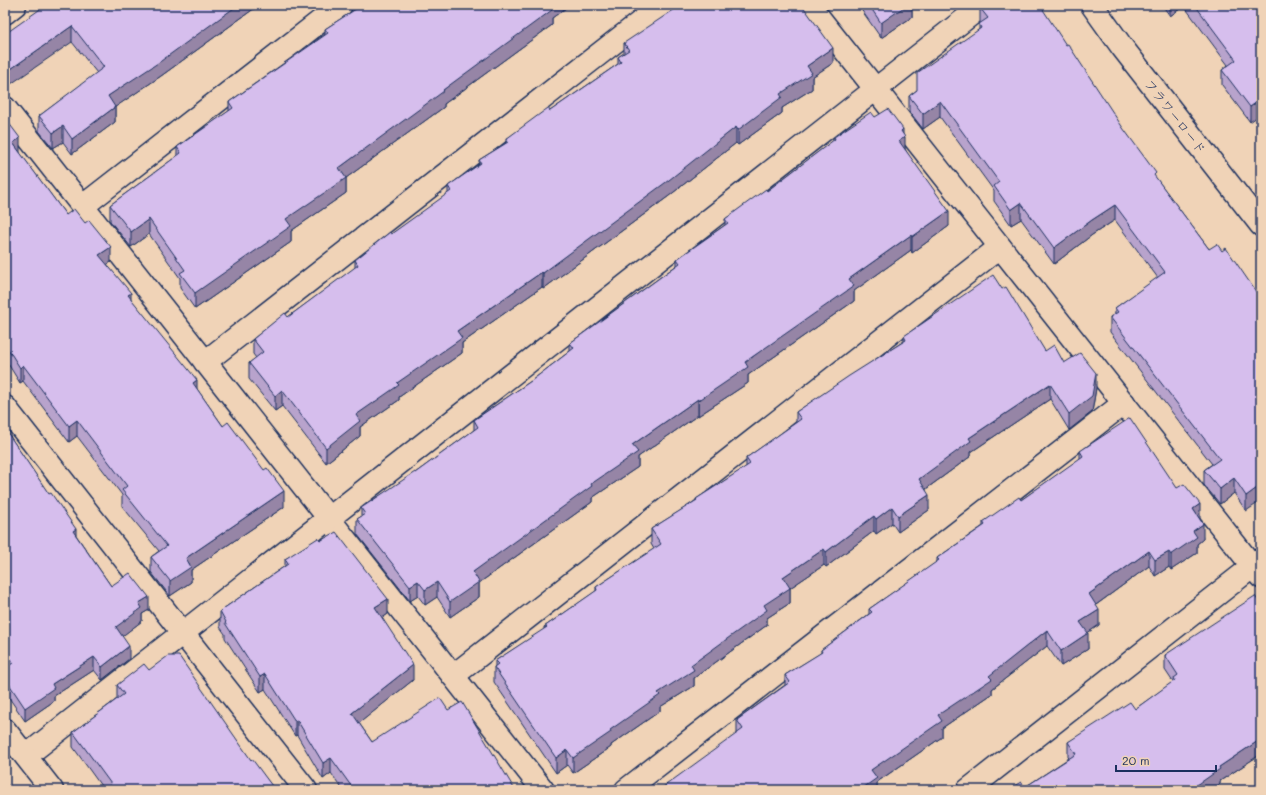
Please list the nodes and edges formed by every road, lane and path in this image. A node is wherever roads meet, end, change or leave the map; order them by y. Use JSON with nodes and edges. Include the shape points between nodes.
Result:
{"nodes":[{"id":1,"x":15,"y":5,"type":"edge"},
{"id":2,"x":341,"y":5,"type":"edge"},
{"id":3,"x":662,"y":5,"type":"edge"},
{"id":4,"x":809,"y":5,"type":"edge"},
{"id":5,"x":982,"y":5,"type":"edge"},
{"id":6,"x":1092,"y":5,"type":"edge"},
{"id":7,"x":5,"y":13,"type":"edge"},
{"id":8,"x":876,"y":89,"type":"junction"},
{"id":9,"x":5,"y":108,"type":"edge"},
{"id":10,"x":83,"y":206,"type":"junction"},
{"id":11,"x":1261,"y":225,"type":"edge"},
{"id":12,"x":1000,"y":247,"type":"junction"},
{"id":13,"x":205,"y":362,"type":"junction"},
{"id":14,"x":1124,"y":403,"type":"junction"},
{"id":15,"x":5,"y":407,"type":"edge"},
{"id":16,"x":328,"y":518,"type":"junction"},
{"id":17,"x":1258,"y":568,"type":"edge"},
{"id":18,"x":182,"y":633,"type":"junction"},
{"id":19,"x":453,"y":676,"type":"junction"},
{"id":20,"x":5,"y":730,"type":"edge"},
{"id":21,"x":26,"y":756,"type":"junction"},
{"id":22,"x":52,"y":790,"type":"edge"},
{"id":23,"x":306,"y":790,"type":"edge"},
{"id":24,"x":543,"y":790,"type":"edge"},
{"id":25,"x":626,"y":790,"type":"edge"},
{"id":26,"x":968,"y":790,"type":"edge"}],
"edges":[{"from":1,"to":7,"type":"street"},
{"from":2,"to":10,"type":"street"},
{"from":3,"to":13,"type":"street"},
{"from":4,"to":8,"type":"street"},
{"from":5,"to":8,"type":"street"},
{"from":6,"to":11,"type":"street","name":"フラワーロード"},
{"from":8,"to":12,"type":"street"},
{"from":8,"to":16,"type":"street"},
{"from":9,"to":10,"type":"street"},
{"from":10,"to":13,"type":"street"},
{"from":12,"to":14,"type":"street"},
{"from":12,"to":19,"type":"street"},
{"from":13,"to":16,"type":"street"},
{"from":14,"to":17,"type":"street"},
{"from":14,"to":25,"type":"street"},
{"from":15,"to":18,"type":"street"},
{"from":16,"to":18,"type":"street"},
{"from":16,"to":19,"type":"street"},
{"from":17,"to":26,"type":"street"},
{"from":18,"to":21,"type":"street"},
{"from":18,"to":23,"type":"street"},
{"from":19,"to":24,"type":"street"},
{"from":20,"to":21,"type":"street"},
{"from":21,"to":22,"type":"street"}]}
